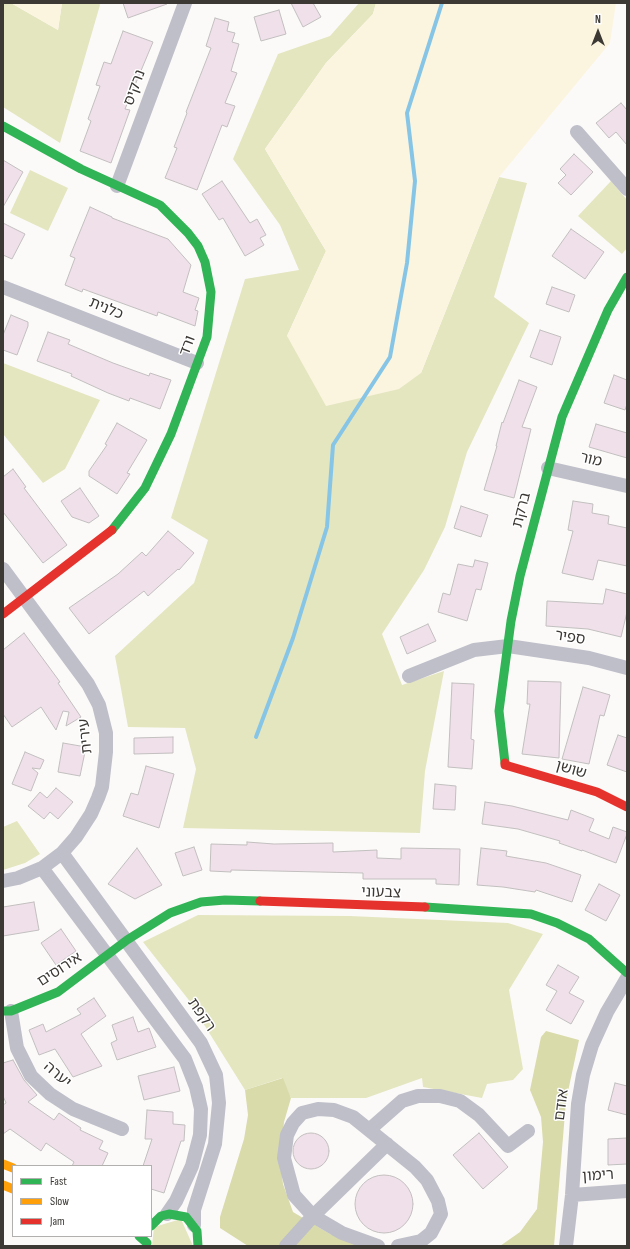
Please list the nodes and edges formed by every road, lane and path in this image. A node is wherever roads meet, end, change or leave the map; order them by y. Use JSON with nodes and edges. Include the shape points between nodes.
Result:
{"nodes":[{"id":1,"x":185,"y":3,"type":"edge"},
{"id":2,"x":3,"y":126,"type":"edge"},
{"id":3,"x":577,"y":132,"type":"dead end"},
{"id":4,"x":117,"y":186,"type":"junction"},
{"id":5,"x":627,"y":189,"type":"edge"},
{"id":6,"x":625,"y":284,"type":"edge"},
{"id":7,"x":3,"y":287,"type":"edge"},
{"id":8,"x":197,"y":363,"type":"junction"},
{"id":9,"x":548,"y":468,"type":"junction"},
{"id":10,"x":627,"y":486,"type":"edge"},
{"id":11,"x":3,"y":568,"type":"edge"},
{"id":12,"x":24,"y":599,"type":"junction"},
{"id":13,"x":3,"y":614,"type":"edge"},
{"id":14,"x":508,"y":646,"type":"junction"},
{"id":15,"x":627,"y":668,"type":"edge"},
{"id":16,"x":409,"y":676,"type":"dead end"},
{"id":17,"x":505,"y":765,"type":"joint"},
{"id":18,"x":627,"y":807,"type":"edge"},
{"id":19,"x":62,"y":853,"type":"junction"},
{"id":20,"x":42,"y":868,"type":"junction"},
{"id":21,"x":3,"y":881,"type":"edge"},
{"id":22,"x":127,"y":940,"type":"junction"},
{"id":23,"x":107,"y":955,"type":"junction"},
{"id":24,"x":627,"y":972,"type":"edge"},
{"id":25,"x":627,"y":978,"type":"edge"},
{"id":26,"x":7,"y":1011,"type":"edge"},
{"id":27,"x":122,"y":1129,"type":"dead end"},
{"id":28,"x":369,"y":1130,"type":"junction"},
{"id":29,"x":528,"y":1130,"type":"dead end"},
{"id":30,"x":387,"y":1144,"type":"junction"},
{"id":31,"x":627,"y":1191,"type":"edge"},
{"id":32,"x":572,"y":1195,"type":"junction"},
{"id":33,"x":313,"y":1216,"type":"junction"},
{"id":34,"x":156,"y":1220,"type":"edge"},
{"id":35,"x":194,"y":1225,"type":"junction"},
{"id":36,"x":198,"y":1243,"type":"edge"},
{"id":37,"x":207,"y":1246,"type":"edge"},
{"id":38,"x":286,"y":1246,"type":"edge"},
{"id":39,"x":378,"y":1246,"type":"edge"},
{"id":40,"x":398,"y":1246,"type":"edge"},
{"id":41,"x":566,"y":1246,"type":"edge"}],
"edges":[{"from":1,"to":4,"type":"street","name":"נרקיס"},
{"from":2,"to":4,"type":"street","name":"ורד","via":[[81,170]]},
{"from":3,"to":5,"type":"street"},
{"from":4,"to":8,"type":"street","name":"ורד","via":[[160,205],[188,233],[205,262],[211,292],[211,312],[207,337]]},
{"from":6,"to":9,"type":"street","name":"ברקת","via":[[608,310],[580,372],[562,417]]},
{"from":7,"to":8,"type":"street","name":"כלנית"},
{"from":8,"to":12,"type":"street","name":"ורד","via":[[159,462],[130,509],[118,525],[99,542]]},
{"from":9,"to":10,"type":"street","name":"מור"},
{"from":9,"to":14,"type":"street","name":"ברקת","via":[[520,576]]},
{"from":11,"to":12,"type":"street","name":"עירית"},
{"from":12,"to":13,"type":"street","name":"ורד"},
{"from":12,"to":19,"type":"street","name":"עירית","via":[[88,684],[104,722],[106,752],[102,787],[84,825]]},
{"from":14,"to":15,"type":"street","name":"ספיר","via":[[588,658]]},
{"from":14,"to":16,"type":"street","name":"ספיר","via":[[474,650]]},
{"from":14,"to":17,"type":"street","name":"ברקת","via":[[499,711]]},
{"from":17,"to":18,"type":"street","name":"שושן","via":[[597,792]]},
{"from":19,"to":20,"type":"street","name":"עירית"},
{"from":19,"to":22,"type":"street","name":"רקפת"},
{"from":20,"to":21,"type":"street","name":"עירית"},
{"from":20,"to":23,"type":"street"},
{"from":22,"to":23,"type":"street","name":"אירוסים"},
{"from":22,"to":24,"type":"street","name":"צבעוני","via":[[170,913],[201,902],[225,900],[466,909],[531,914],[557,923],[588,939]]},
{"from":22,"to":35,"type":"street","name":"רקפת","via":[[197,1038],[216,1075],[219,1103],[216,1144],[194,1210]]},
{"from":23,"to":26,"type":"street","name":"אירוסים","via":[[58,992]]},
{"from":23,"to":34,"type":"street","via":[[185,1059],[201,1109],[200,1135],[192,1166],[176,1201]]},
{"from":25,"to":32,"type":"street","name":"אודם","via":[[607,1012],[583,1075],[578,1104]]},
{"from":26,"to":27,"type":"street","name":"יערה","via":[[17,1048],[31,1076],[50,1094],[73,1108]]},
{"from":28,"to":29,"type":"street","via":[[402,1101],[418,1096],[440,1096],[460,1101],[479,1115],[508,1146]]},
{"from":28,"to":30,"type":"street"},
{"from":28,"to":33,"type":"street","via":[[353,1117],[334,1110],[318,1109],[302,1113],[293,1123],[287,1136],[284,1158],[294,1195]]},
{"from":30,"to":33,"type":"street"},
{"from":30,"to":40,"type":"street","via":[[427,1180],[438,1200],[441,1214],[431,1233],[421,1241]]},
{"from":31,"to":32,"type":"street","name":"רימון"},
{"from":32,"to":41,"type":"street","name":"אודם"},
{"from":33,"to":38,"type":"street"},
{"from":33,"to":39,"type":"street","via":[[342,1233]]},
{"from":34,"to":35,"type":"street","via":[[178,1214],[186,1217]]},
{"from":35,"to":36,"type":"street"},
{"from":36,"to":37,"type":"street"}]}
